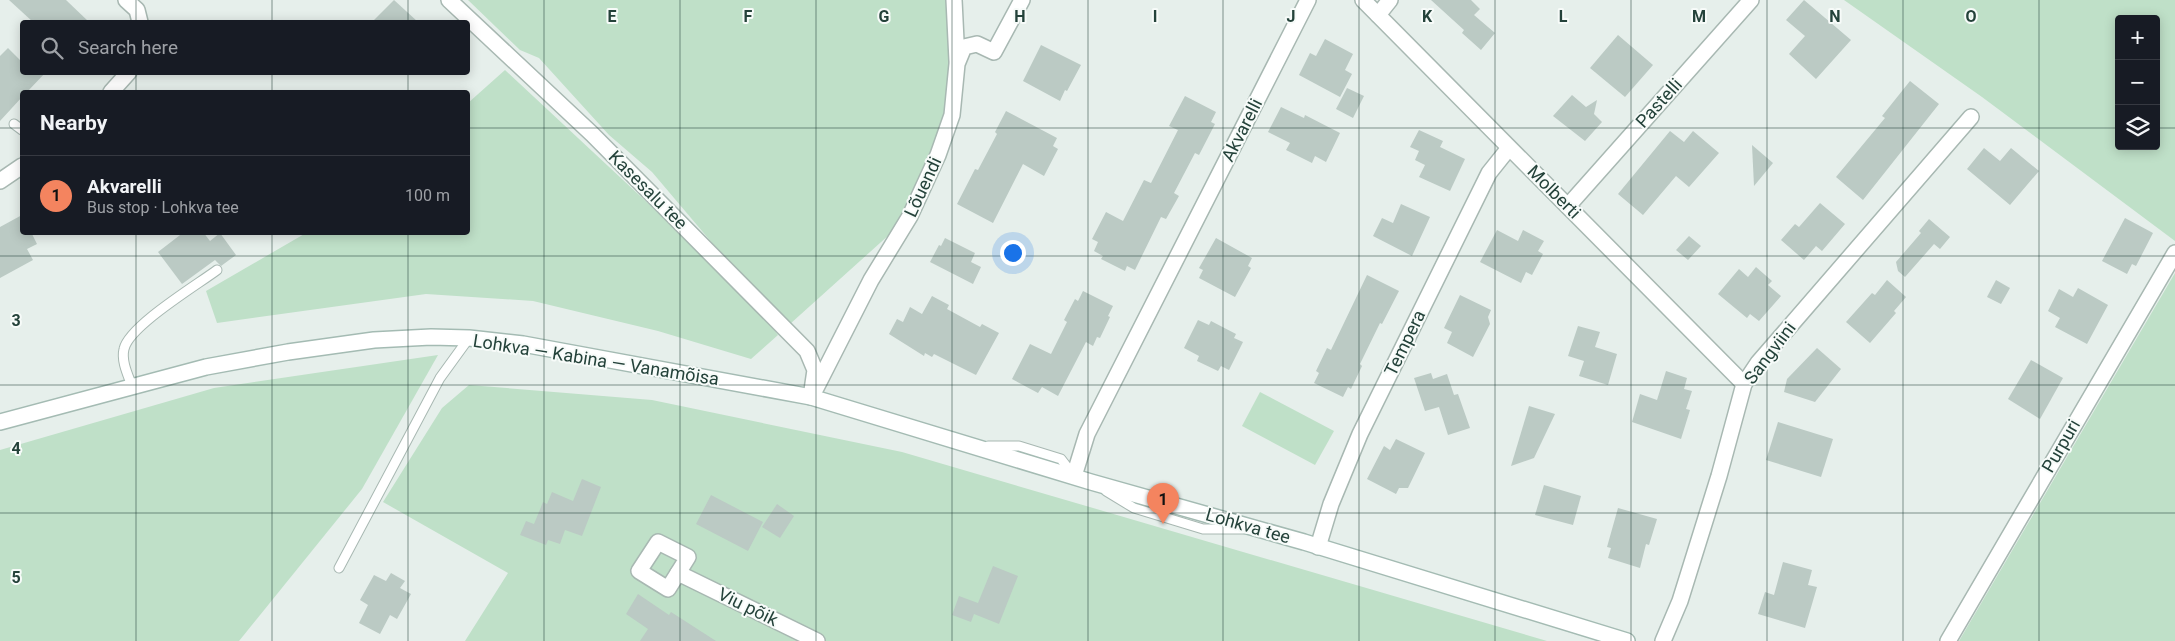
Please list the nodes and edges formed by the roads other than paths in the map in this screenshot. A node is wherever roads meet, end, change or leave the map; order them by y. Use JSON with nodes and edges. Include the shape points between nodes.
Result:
{"nodes":[{"id":1,"x":126,"y":0,"type":"edge"},
{"id":2,"x":449,"y":0,"type":"edge"},
{"id":3,"x":954,"y":0,"type":"edge"},
{"id":4,"x":1022,"y":0,"type":"edge"},
{"id":5,"x":1308,"y":0,"type":"edge"},
{"id":6,"x":1363,"y":0,"type":"edge"},
{"id":7,"x":1390,"y":0,"type":"edge"},
{"id":8,"x":1751,"y":0,"type":"edge"},
{"id":9,"x":1378,"y":14,"type":"junction"},
{"id":10,"x":140,"y":20,"type":"edge"},
{"id":11,"x":957,"y":64,"type":"junction"},
{"id":12,"x":126,"y":75,"type":"edge"},
{"id":13,"x":113,"y":90,"type":"edge"},
{"id":14,"x":1971,"y":117,"type":"dead end"},
{"id":15,"x":14,"y":124,"type":"dead end"},
{"id":16,"x":20,"y":128,"type":"edge"},
{"id":17,"x":1509,"y":148,"type":"junction"},
{"id":18,"x":20,"y":167,"type":"edge"},
{"id":19,"x":0,"y":181,"type":"edge"},
{"id":20,"x":1568,"y":206,"type":"junction"},
{"id":21,"x":2175,"y":253,"type":"edge"},
{"id":22,"x":218,"y":270,"type":"dead end"},
{"id":23,"x":469,"y":338,"type":"junction"},
{"id":24,"x":1744,"y":384,"type":"junction"},
{"id":25,"x":132,"y":386,"type":"junction"},
{"id":26,"x":811,"y":398,"type":"junction"},
{"id":27,"x":0,"y":422,"type":"edge"},
{"id":28,"x":1074,"y":476,"type":"junction"},
{"id":29,"x":1318,"y":547,"type":"junction"},
{"id":30,"x":340,"y":568,"type":"dead end"},
{"id":31,"x":678,"y":573,"type":"dead end"},
{"id":32,"x":817,"y":641,"type":"edge"},
{"id":33,"x":1627,"y":641,"type":"edge"},
{"id":34,"x":1663,"y":641,"type":"edge"},
{"id":35,"x":1948,"y":641,"type":"edge"}],
"edges":[{"from":1,"to":10,"type":"street","via":[[137,10]]},
{"from":2,"to":26,"type":"street","name":"Kasesalu tee","via":[[592,134],[807,351],[814,370]]},
{"from":3,"to":11,"type":"street","name":"Lõuendi"},
{"from":4,"to":11,"type":"street","via":[[994,52],[977,44],[964,47]]},
{"from":5,"to":28,"type":"street","name":"Akvarelli","via":[[1087,434]]},
{"from":6,"to":9,"type":"street","name":"Molberti"},
{"from":7,"to":9,"type":"street"},
{"from":8,"to":20,"type":"street","name":"Pastelli"},
{"from":9,"to":17,"type":"street","name":"Molberti"},
{"from":11,"to":26,"type":"street","name":"Lõuendi","via":[[952,115],[938,155],[910,216],[871,280]]},
{"from":12,"to":13,"type":"street"},
{"from":14,"to":24,"type":"street","name":"Sangviini"},
{"from":15,"to":16,"type":"lane"},
{"from":17,"to":20,"type":"street","name":"Molberti"},
{"from":17,"to":29,"type":"street","name":"Tempera","via":[[1489,174],[1360,434],[1331,504]]},
{"from":18,"to":19,"type":"street"},
{"from":20,"to":24,"type":"street","name":"Molberti"},
{"from":21,"to":35,"type":"street","name":"Purpuri"},
{"from":22,"to":25,"type":"lane","via":[[147,320],[128,338],[123,358]]},
{"from":23,"to":25,"type":"street","name":"Lohkva — Kabina — Vanamõisa","via":[[374,340],[206,367]]},
{"from":23,"to":26,"type":"street","name":"Lohkva — Kabina — Vanamõisa","via":[[567,351]]},
{"from":23,"to":30,"type":"lane","via":[[440,378]]},
{"from":24,"to":34,"type":"street","name":"Sangviini","via":[[1680,601]]},
{"from":25,"to":27,"type":"street","name":"Lohkva — Kabina — Vanamõisa"},
{"from":26,"to":28,"type":"street","name":"Lohkva tee"},
{"from":28,"to":29,"type":"street","name":"Lohkva tee"},
{"from":29,"to":33,"type":"street","name":"Lohkva tee"},
{"from":31,"to":32,"type":"street","name":"Viu põik"}]}
